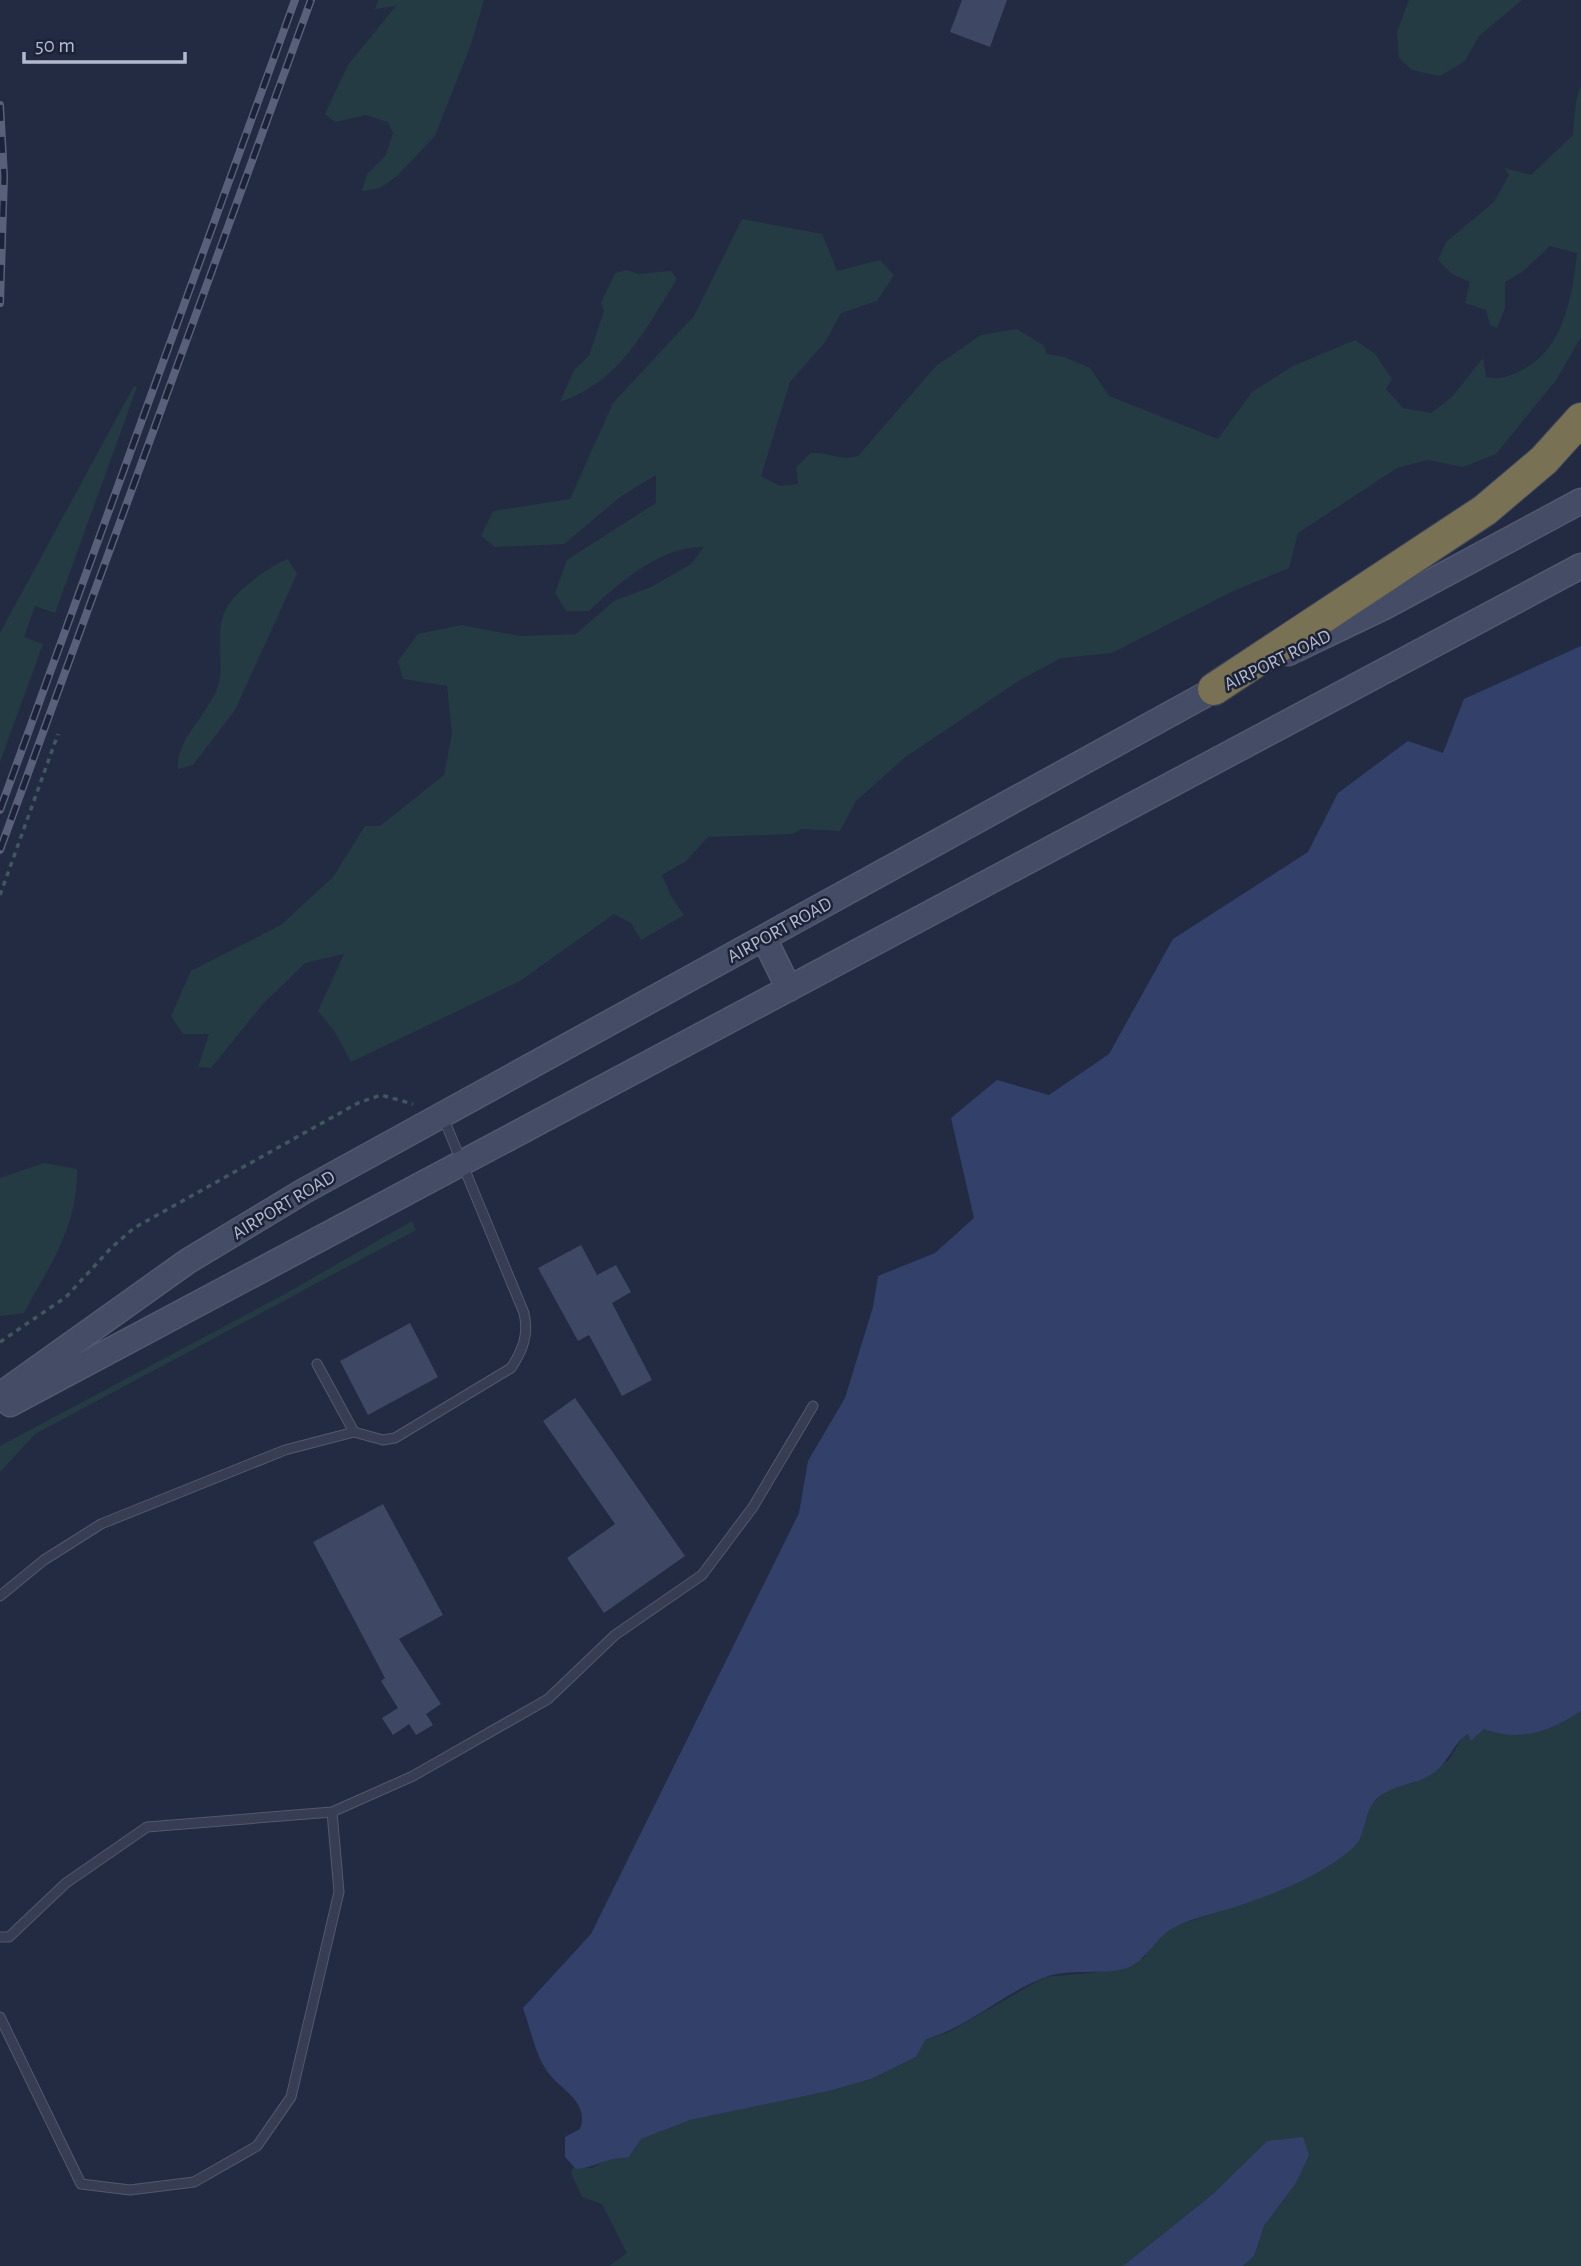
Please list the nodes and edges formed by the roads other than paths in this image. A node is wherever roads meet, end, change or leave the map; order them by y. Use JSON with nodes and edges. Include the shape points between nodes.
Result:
{"nodes":[{"id":1,"x":1581,"y":419,"type":"edge"},
{"id":2,"x":1581,"y":501,"type":"edge"},
{"id":3,"x":1581,"y":566,"type":"edge"},
{"id":4,"x":1214,"y":689,"type":"junction"},
{"id":5,"x":764,"y":938,"type":"junction"},
{"id":6,"x":789,"y":989,"type":"junction"},
{"id":7,"x":442,"y":1115,"type":"junction"},
{"id":8,"x":463,"y":1163,"type":"junction"},
{"id":9,"x":317,"y":1364,"type":"dead end"},
{"id":10,"x":0,"y":1395,"type":"edge"},
{"id":11,"x":813,"y":1406,"type":"dead end"},
{"id":12,"x":0,"y":1410,"type":"edge"},
{"id":13,"x":354,"y":1432,"type":"junction"},
{"id":14,"x":0,"y":1596,"type":"edge"},
{"id":15,"x":332,"y":1812,"type":"junction"},
{"id":16,"x":0,"y":1937,"type":"edge"},
{"id":17,"x":0,"y":2017,"type":"edge"}],
"edges":[{"from":1,"to":4,"type":"highway","via":[[1544,460],[1485,510]]},
{"from":2,"to":4,"type":"main road","name":"AIRPORT ROAD","via":[[1384,607]]},
{"from":3,"to":6,"type":"main road"},
{"from":4,"to":5,"type":"main road","name":"AIRPORT ROAD"},
{"from":5,"to":6,"type":"main road"},
{"from":5,"to":7,"type":"main road","name":"AIRPORT ROAD"},
{"from":6,"to":8,"type":"main road"},
{"from":7,"to":8,"type":"lane"},
{"from":7,"to":10,"type":"main road","name":"AIRPORT ROAD","via":[[188,1261]]},
{"from":8,"to":12,"type":"main road"},
{"from":8,"to":13,"type":"lane","via":[[524,1312],[527,1324],[521,1353],[512,1368],[395,1438],[383,1440]]},
{"from":9,"to":13,"type":"lane"},
{"from":11,"to":15,"type":"lane","via":[[753,1507],[702,1575],[614,1635],[548,1699],[413,1776]]},
{"from":13,"to":14,"type":"lane","via":[[285,1450],[101,1524],[44,1560]]},
{"from":15,"to":16,"type":"lane","via":[[147,1827],[66,1883],[9,1937]]},
{"from":15,"to":17,"type":"lane","via":[[339,1892],[291,2097],[257,2146],[194,2182],[130,2190],[81,2184]]}]}
